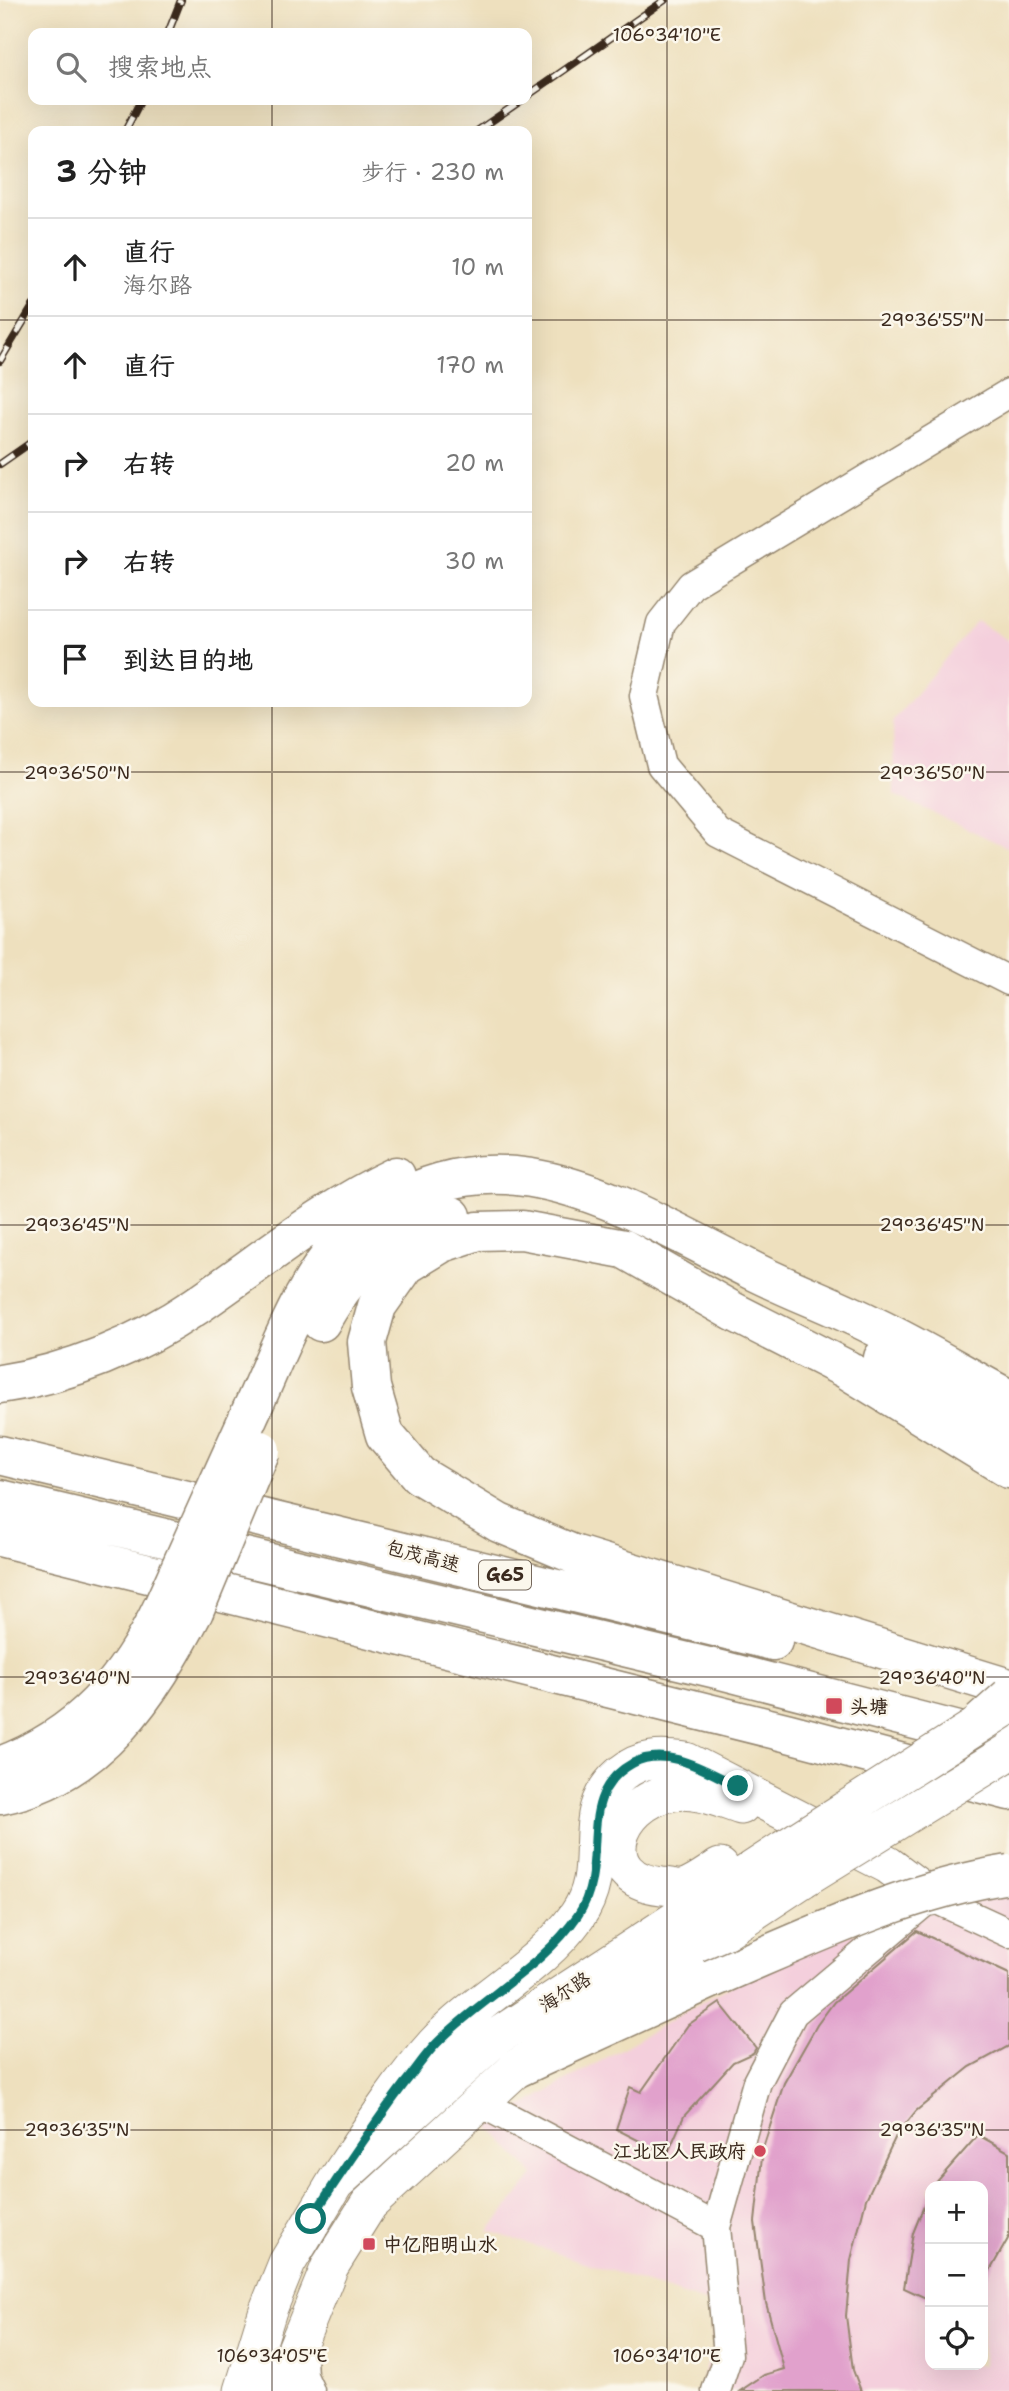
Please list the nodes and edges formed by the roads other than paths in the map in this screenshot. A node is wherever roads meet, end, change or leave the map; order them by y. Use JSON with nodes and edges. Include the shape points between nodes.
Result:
{"nodes":[{"id":1,"x":1009,"y":393,"type":"edge"},
{"id":2,"x":1009,"y":981,"type":"edge"},
{"id":3,"x":644,"y":1215,"type":"junction"},
{"id":4,"x":624,"y":1249,"type":"junction"},
{"id":5,"x":750,"y":1270,"type":"junction"},
{"id":6,"x":734,"y":1312,"type":"junction"},
{"id":7,"x":0,"y":1384,"type":"edge"},
{"id":8,"x":1009,"y":1399,"type":"edge"},
{"id":9,"x":1009,"y":1435,"type":"edge"},
{"id":10,"x":0,"y":1455,"type":"edge"},
{"id":11,"x":1009,"y":1469,"type":"edge"},
{"id":12,"x":1009,"y":1489,"type":"edge"},
{"id":13,"x":0,"y":1499,"type":"edge"},
{"id":14,"x":0,"y":1537,"type":"edge"},
{"id":15,"x":179,"y":1609,"type":"junction"},
{"id":16,"x":1009,"y":1688,"type":"edge"},
{"id":17,"x":1003,"y":1714,"type":"edge"},
{"id":18,"x":1009,"y":1752,"type":"edge"},
{"id":19,"x":0,"y":1766,"type":"edge"},
{"id":20,"x":1009,"y":1791,"type":"edge"},
{"id":21,"x":0,"y":1795,"type":"edge"},
{"id":22,"x":787,"y":1855,"type":"junction"},
{"id":23,"x":1009,"y":1874,"type":"edge"},
{"id":24,"x":930,"y":1897,"type":"junction"},
{"id":25,"x":1009,"y":1933,"type":"edge"},
{"id":26,"x":517,"y":2068,"type":"junction"},
{"id":27,"x":479,"y":2102,"type":"junction"},
{"id":28,"x":335,"y":2183,"type":"junction"},
{"id":29,"x":716,"y":2227,"type":"junction"},
{"id":30,"x":268,"y":2310,"type":"junction"},
{"id":31,"x":301,"y":2333,"type":"junction"},
{"id":32,"x":219,"y":2391,"type":"edge"},
{"id":33,"x":243,"y":2391,"type":"edge"},
{"id":34,"x":279,"y":2391,"type":"edge"},
{"id":35,"x":310,"y":2391,"type":"edge"},
{"id":36,"x":716,"y":2391,"type":"edge"}],
"edges":[{"from":1,"to":2,"type":"street","via":[[691,585],[661,623],[644,696],[661,765],[718,833]]},
{"from":3,"to":5,"type":"highway"},
{"from":3,"to":7,"type":"highway","via":[[575,1168],[520,1153],[439,1160],[365,1190],[290,1237],[195,1307],[140,1339],[82,1364]]},
{"from":3,"to":15,"type":"highway","bridge":true,"via":[[569,1184],[518,1175],[483,1175],[416,1193],[376,1213],[348,1236],[317,1276],[252,1409]]},
{"from":4,"to":6,"type":"highway"},
{"from":4,"to":15,"type":"highway","bridge":true,"via":[[570,1220],[524,1209],[476,1211],[434,1220],[364,1260],[338,1290],[314,1335]]},
{"from":4,"to":16,"type":"highway","via":[[522,1230],[478,1231],[442,1243],[405,1265],[377,1306],[367,1342],[371,1387],[385,1435],[419,1475],[499,1523],[573,1554]]},
{"from":5,"to":8,"type":"highway","via":[[875,1326]]},
{"from":5,"to":9,"type":"highway"},
{"from":6,"to":11,"type":"highway","via":[[846,1369]]},
{"from":6,"to":12,"type":"highway","via":[[835,1390]]},
{"from":10,"to":17,"type":"highway","name":"包茂高速","number":"G65","via":[[733,1631]]},
{"from":13,"to":17,"type":"highway","number":"G65","via":[[721,1670]]},
{"from":14,"to":20,"type":"highway"},
{"from":15,"to":19,"type":"highway","via":[[97,1705],[41,1749]]},
{"from":15,"to":21,"type":"highway","via":[[152,1688],[127,1720],[50,1778]]},
{"from":17,"to":22,"type":"main road","name":"海尔路","bridge":true,"via":[[873,1792]]},
{"from":18,"to":22,"type":"main road","name":"海尔路","bridge":true},
{"from":22,"to":24,"type":"main road","via":[[683,1888],[652,1885],[628,1873],[617,1853],[621,1825],[644,1801],[675,1791],[705,1794],[742,1807],[876,1877]]},
{"from":22,"to":26,"type":"main road","name":"海尔路"},
{"from":22,"to":28,"type":"main road","name":"海尔路","via":[[495,2038]]},
{"from":23,"to":26,"type":"highway","bridge":true,"via":[[964,1881],[886,1904]]},
{"from":24,"to":25,"type":"street"},
{"from":24,"to":28,"type":"main road","via":[[888,1864],[686,1761],[662,1758],[634,1763],[606,1788],[597,1806],[596,1864],[590,1896],[577,1917],[556,1941],[435,2044]]},
{"from":24,"to":29,"type":"street","via":[[793,2013],[757,2082]]},
{"from":26,"to":27,"type":"main road","name":"海尔路"},
{"from":27,"to":29,"type":"street"},
{"from":27,"to":31,"type":"main road","name":"海尔路","via":[[369,2204],[330,2266]]},
{"from":28,"to":30,"type":"main road","name":"海尔路","via":[[287,2263]]},
{"from":29,"to":36,"type":"street","via":[[728,2355]]},
{"from":30,"to":32,"type":"main road"},
{"from":30,"to":33,"type":"main road","name":"海尔路"},
{"from":31,"to":34,"type":"main road","name":"海尔路"},
{"from":31,"to":35,"type":"street","via":[[303,2376]]}]}
